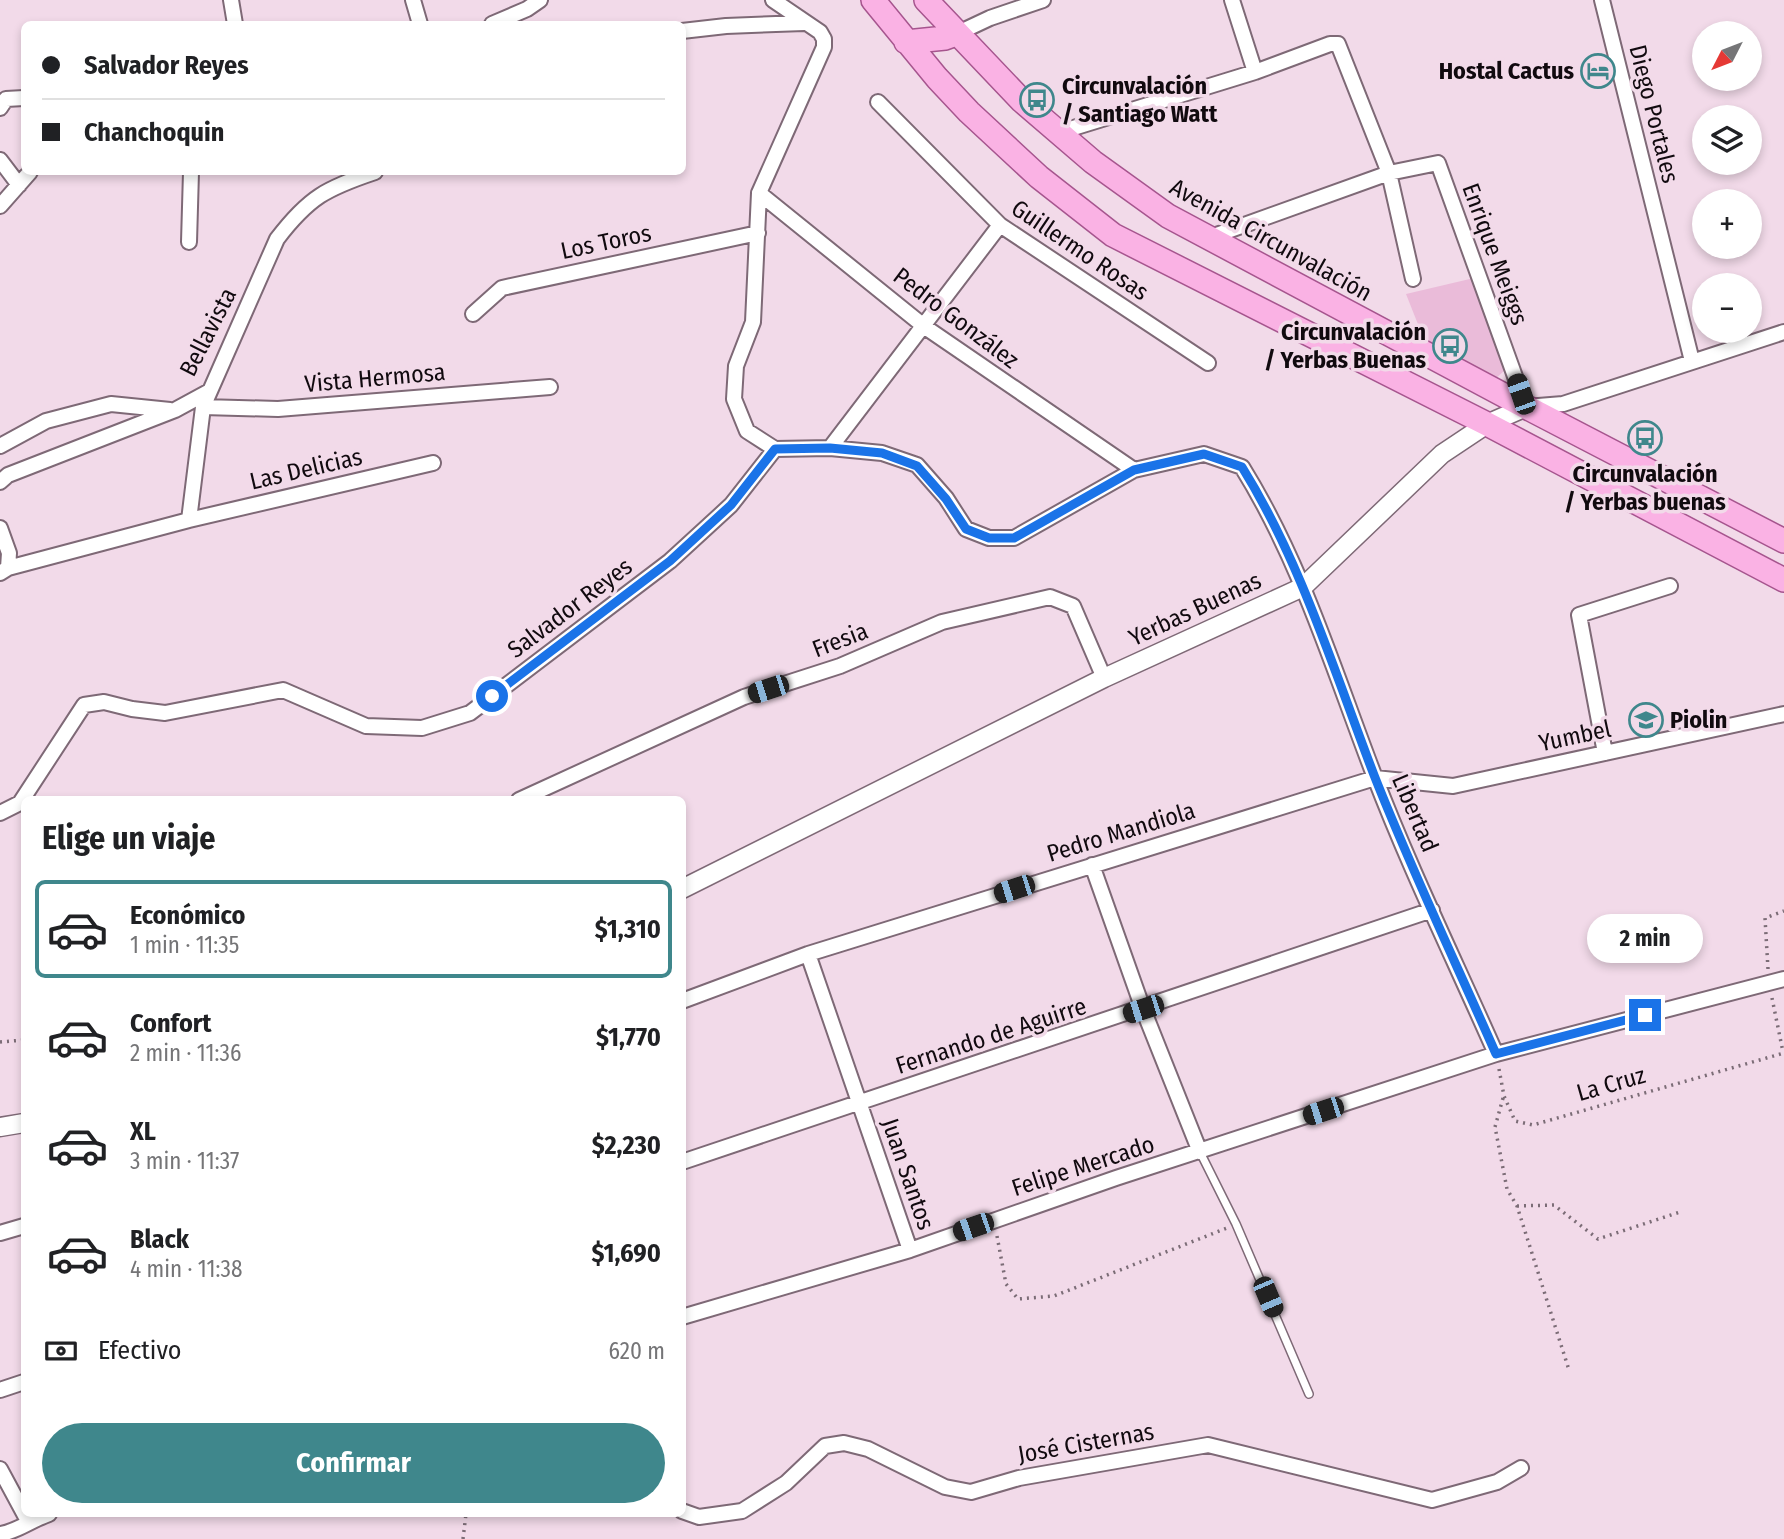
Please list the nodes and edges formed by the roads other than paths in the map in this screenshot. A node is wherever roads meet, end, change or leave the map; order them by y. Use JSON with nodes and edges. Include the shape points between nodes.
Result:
{"nodes":[{"id":1,"x":232,"y":0,"type":"edge"},
{"id":2,"x":414,"y":0,"type":"edge"},
{"id":3,"x":540,"y":0,"type":"edge"},
{"id":4,"x":773,"y":0,"type":"edge"},
{"id":5,"x":873,"y":0,"type":"edge"},
{"id":6,"x":926,"y":0,"type":"edge"},
{"id":7,"x":1043,"y":0,"type":"edge"},
{"id":8,"x":1232,"y":0,"type":"edge"},
{"id":9,"x":1602,"y":0,"type":"edge"},
{"id":10,"x":1010,"y":6,"type":"edge"},
{"id":11,"x":235,"y":21,"type":"edge"},
{"id":12,"x":419,"y":21,"type":"edge"},
{"id":13,"x":499,"y":21,"type":"edge"},
{"id":14,"x":805,"y":23,"type":"junction"},
{"id":15,"x":686,"y":31,"type":"edge"},
{"id":16,"x":956,"y":34,"type":"junction"},
{"id":17,"x":906,"y":42,"type":"junction"},
{"id":18,"x":1255,"y":72,"type":"junction"},
{"id":19,"x":21,"y":98,"type":"edge"},
{"id":20,"x":878,"y":102,"type":"dead end"},
{"id":21,"x":0,"y":108,"type":"edge"},
{"id":22,"x":1057,"y":133,"type":"junction"},
{"id":23,"x":0,"y":160,"type":"edge"},
{"id":24,"x":1389,"y":173,"type":"junction"},
{"id":25,"x":27,"y":175,"type":"edge"},
{"id":26,"x":191,"y":175,"type":"edge"},
{"id":27,"x":366,"y":175,"type":"edge"},
{"id":28,"x":19,"y":185,"type":"junction"},
{"id":29,"x":759,"y":193,"type":"junction"},
{"id":30,"x":0,"y":205,"type":"edge"},
{"id":31,"x":1000,"y":225,"type":"junction"},
{"id":32,"x":758,"y":233,"type":"junction"},
{"id":33,"x":1208,"y":239,"type":"junction"},
{"id":34,"x":189,"y":242,"type":"dead end"},
{"id":35,"x":1413,"y":279,"type":"dead end"},
{"id":36,"x":473,"y":314,"type":"dead end"},
{"id":37,"x":925,"y":327,"type":"junction"},
{"id":38,"x":1784,"y":331,"type":"edge"},
{"id":39,"x":1692,"y":361,"type":"junction"},
{"id":40,"x":1208,"y":363,"type":"dead end"},
{"id":41,"x":550,"y":387,"type":"dead end"},
{"id":42,"x":210,"y":391,"type":"junction"},
{"id":43,"x":203,"y":407,"type":"junction"},
{"id":44,"x":1526,"y":407,"type":"junction"},
{"id":45,"x":174,"y":410,"type":"junction"},
{"id":46,"x":1487,"y":424,"type":"junction"},
{"id":47,"x":0,"y":446,"type":"edge"},
{"id":48,"x":830,"y":448,"type":"junction"},
{"id":49,"x":775,"y":449,"type":"junction"},
{"id":50,"x":433,"y":463,"type":"dead end"},
{"id":51,"x":1134,"y":470,"type":"junction"},
{"id":52,"x":0,"y":481,"type":"edge"},
{"id":53,"x":189,"y":520,"type":"junction"},
{"id":54,"x":0,"y":528,"type":"edge"},
{"id":55,"x":1784,"y":541,"type":"edge"},
{"id":56,"x":4,"y":571,"type":"edge"},
{"id":57,"x":1784,"y":580,"type":"edge"},
{"id":58,"x":1670,"y":586,"type":"dead end"},
{"id":59,"x":1303,"y":587,"type":"junction"},
{"id":60,"x":1104,"y":678,"type":"junction"},
{"id":61,"x":1784,"y":715,"type":"edge"},
{"id":62,"x":1605,"y":753,"type":"junction"},
{"id":63,"x":1375,"y":778,"type":"junction"},
{"id":64,"x":25,"y":796,"type":"edge"},
{"id":65,"x":528,"y":796,"type":"edge"},
{"id":66,"x":21,"y":801,"type":"edge"},
{"id":67,"x":0,"y":813,"type":"edge"},
{"id":68,"x":1092,"y":865,"type":"junction"},
{"id":69,"x":686,"y":887,"type":"edge"},
{"id":70,"x":1432,"y":909,"type":"junction"},
{"id":71,"x":808,"y":954,"type":"junction"},
{"id":72,"x":1784,"y":979,"type":"edge"},
{"id":73,"x":686,"y":1000,"type":"edge"},
{"id":74,"x":1143,"y":1009,"type":"junction"},
{"id":75,"x":1496,"y":1054,"type":"junction"},
{"id":76,"x":860,"y":1103,"type":"junction"},
{"id":77,"x":21,"y":1124,"type":"edge"},
{"id":78,"x":0,"y":1127,"type":"edge"},
{"id":79,"x":1200,"y":1153,"type":"junction"},
{"id":80,"x":686,"y":1161,"type":"edge"},
{"id":81,"x":21,"y":1227,"type":"edge"},
{"id":82,"x":0,"y":1233,"type":"edge"},
{"id":83,"x":910,"y":1250,"type":"junction"},
{"id":84,"x":686,"y":1316,"type":"edge"},
{"id":85,"x":21,"y":1383,"type":"edge"},
{"id":86,"x":0,"y":1390,"type":"edge"},
{"id":87,"x":1309,"y":1394,"type":"dead end"},
{"id":88,"x":1521,"y":1468,"type":"dead end"},
{"id":89,"x":0,"y":1469,"type":"edge"},
{"id":90,"x":21,"y":1508,"type":"edge"},
{"id":91,"x":686,"y":1512,"type":"edge"},
{"id":92,"x":26,"y":1517,"type":"edge"},
{"id":93,"x":40,"y":1517,"type":"edge"},
{"id":94,"x":28,"y":1521,"type":"junction"},
{"id":95,"x":0,"y":1534,"type":"edge"}],
"edges":[{"from":1,"to":11,"type":"street"},
{"from":2,"to":12,"type":"street"},
{"from":3,"to":13,"type":"street"},
{"from":4,"to":14,"type":"street"},
{"from":5,"to":17,"type":"main road"},
{"from":6,"to":16,"type":"main road","name":"Avenida Circunvalación"},
{"from":7,"to":10,"type":"street"},
{"from":8,"to":18,"type":"street"},
{"from":9,"to":39,"type":"street","name":"Diego Portales"},
{"from":10,"to":16,"type":"street"},
{"from":14,"to":15,"type":"street"},
{"from":14,"to":29,"type":"street","via":[[820,32],[824,47]]},
{"from":16,"to":17,"type":"main road"},
{"from":16,"to":22,"type":"main road","name":"Avenida Circunvalación"},
{"from":17,"to":46,"type":"main road","via":[[1003,145],[1113,235]]},
{"from":18,"to":22,"type":"street"},
{"from":18,"to":24,"type":"street","via":[[1338,44]]},
{"from":19,"to":21,"type":"street","via":[[6,99]]},
{"from":20,"to":31,"type":"street","name":"Guillermo Rosas"},
{"from":22,"to":33,"type":"main road","name":"Avenida Circunvalación","via":[[1130,190]]},
{"from":23,"to":28,"type":"street"},
{"from":24,"to":33,"type":"street"},
{"from":24,"to":35,"type":"street"},
{"from":24,"to":44,"type":"street","name":"Enrique Meiggs","via":[[1438,163]]},
{"from":25,"to":28,"type":"street"},
{"from":26,"to":34,"type":"street"},
{"from":27,"to":42,"type":"street","name":"Bellavista","via":[[329,188],[292,219],[277,239]]},
{"from":28,"to":30,"type":"street"},
{"from":29,"to":32,"type":"street"},
{"from":29,"to":37,"type":"street","name":"Pedro González"},
{"from":31,"to":37,"type":"street"},
{"from":31,"to":40,"type":"street","name":"Guillermo Rosas"},
{"from":32,"to":36,"type":"street","name":"Los Toros","via":[[502,288]]},
{"from":32,"to":49,"type":"street","via":[[752,322],[736,366],[734,399],[747,431]]},
{"from":33,"to":44,"type":"main road","name":"Avenida Circunvalación"},
{"from":37,"to":48,"type":"street"},
{"from":37,"to":51,"type":"street","name":"Pedro González"},
{"from":38,"to":39,"type":"street","name":"Yerbas Buenas"},
{"from":39,"to":44,"type":"street","name":"Yerbas Buenas","via":[[1563,404]]},
{"from":41,"to":43,"type":"street","name":"Vista Hermosa","via":[[278,409]]},
{"from":42,"to":43,"type":"street"},
{"from":42,"to":45,"type":"street","name":"Bellavista"},
{"from":43,"to":53,"type":"street"},
{"from":44,"to":46,"type":"street","name":"Yerbas Buenas"},
{"from":44,"to":55,"type":"main road","name":"Avenida Circunvalación"},
{"from":45,"to":47,"type":"street","via":[[111,404],[46,421]]},
{"from":45,"to":52,"type":"street","name":"Bellavista"},
{"from":46,"to":57,"type":"main road"},
{"from":46,"to":59,"type":"street","name":"Yerbas Buenas","via":[[1442,454]]},
{"from":48,"to":49,"type":"street"},
{"from":48,"to":51,"type":"street","via":[[882,453],[917,466],[966,529],[989,538],[1014,538]]},
{"from":49,"to":64,"type":"street","name":"Salvador Reyes","via":[[731,505],[670,561],[470,713],[422,728],[366,726],[282,690],[165,713],[104,702],[85,705]]},
{"from":50,"to":53,"type":"street","name":"Las Delicias"},
{"from":51,"to":59,"type":"street","via":[[1204,454],[1242,467],[1266,506]]},
{"from":53,"to":56,"type":"street","name":"Las Delicias"},
{"from":54,"to":56,"type":"street","via":[[9,553]]},
{"from":58,"to":62,"type":"street","via":[[1579,615]]},
{"from":59,"to":60,"type":"street","name":"Yerbas Buenas"},
{"from":59,"to":63,"type":"street","name":"Libertad"},
{"from":60,"to":65,"type":"street","name":"Fresia","via":[[1073,607],[1050,597],[943,622],[840,666],[744,697]]},
{"from":60,"to":69,"type":"street","name":"Yerbas Buenas"},
{"from":61,"to":62,"type":"street","name":"Yumbel"},
{"from":62,"to":63,"type":"street","name":"Yumbel","via":[[1453,786]]},
{"from":63,"to":68,"type":"street","name":"Pedro Mandiola"},
{"from":63,"to":70,"type":"street","name":"Libertad"},
{"from":66,"to":67,"type":"street","name":"Salvador Reyes"},
{"from":68,"to":71,"type":"street","name":"Pedro Mandiola"},
{"from":68,"to":74,"type":"street"},
{"from":70,"to":74,"type":"street","name":"Fernando de Aguirre"},
{"from":70,"to":75,"type":"street","name":"Libertad"},
{"from":71,"to":73,"type":"street","name":"Pedro Mandiola"},
{"from":71,"to":76,"type":"street","name":"Juan Santos"},
{"from":72,"to":75,"type":"street","name":"Felipe Mercado"},
{"from":74,"to":76,"type":"street","name":"Fernando de Aguirre"},
{"from":74,"to":79,"type":"street"},
{"from":75,"to":79,"type":"street","name":"Felipe Mercado"},
{"from":76,"to":80,"type":"street","name":"Fernando de Aguirre"},
{"from":76,"to":83,"type":"street","name":"Juan Santos"},
{"from":77,"to":78,"type":"street"},
{"from":79,"to":83,"type":"street","name":"Felipe Mercado"},
{"from":79,"to":87,"type":"lane","via":[[1236,1224]]},
{"from":81,"to":82,"type":"street"},
{"from":83,"to":84,"type":"street","name":"Felipe Mercado"},
{"from":85,"to":86,"type":"street"},
{"from":88,"to":91,"type":"street","name":"José Cisternas","via":[[1497,1482],[1432,1500],[1208,1446],[1019,1478],[971,1492],[945,1487],[868,1449],[844,1443],[825,1446],[786,1483],[742,1511],[699,1517]]},
{"from":89,"to":90,"type":"street"},
{"from":92,"to":94,"type":"street"},
{"from":93,"to":94,"type":"street"},
{"from":94,"to":95,"type":"street","via":[[13,1532]]}]}
